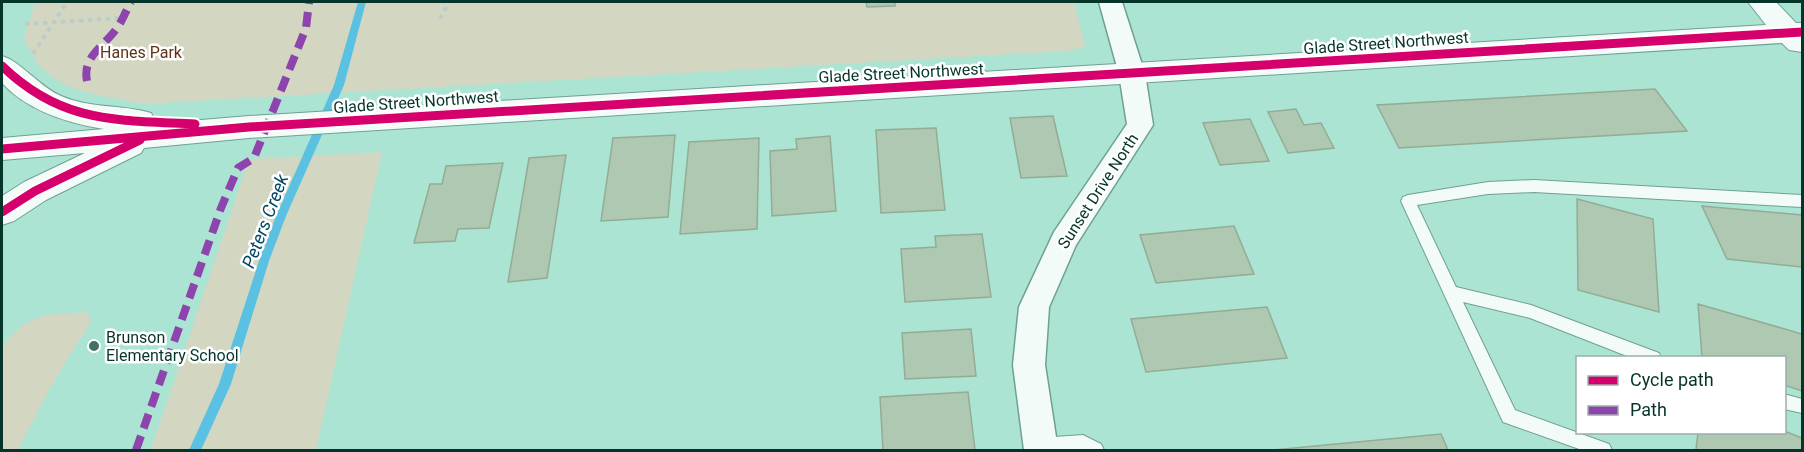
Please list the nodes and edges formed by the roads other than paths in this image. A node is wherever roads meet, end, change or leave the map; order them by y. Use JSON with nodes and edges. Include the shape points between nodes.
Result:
{"nodes":[{"id":1,"x":1110,"y":2,"type":"edge"},
{"id":2,"x":1761,"y":2,"type":"edge"},
{"id":3,"x":1798,"y":37,"type":"edge"},
{"id":4,"x":15,"y":63,"type":"edge"},
{"id":5,"x":1132,"y":74,"type":"junction"},
{"id":6,"x":249,"y":127,"type":"junction"},
{"id":7,"x":148,"y":136,"type":"junction"},
{"id":8,"x":2,"y":149,"type":"edge"},
{"id":9,"x":1803,"y":201,"type":"edge"},
{"id":10,"x":2,"y":212,"type":"edge"},
{"id":11,"x":1450,"y":292,"type":"junction"},
{"id":12,"x":1650,"y":356,"type":"edge"},
{"id":13,"x":1786,"y":401,"type":"edge"},
{"id":14,"x":1803,"y":406,"type":"edge"},
{"id":15,"x":1041,"y":448,"type":"edge"},
{"id":16,"x":1095,"y":450,"type":"edge"},
{"id":17,"x":1603,"y":450,"type":"edge"}],
"edges":[{"from":1,"to":5,"type":"street","name":"Sunset Drive North"},
{"from":2,"to":3,"type":"street"},
{"from":3,"to":5,"type":"street","name":"Glade Street Northwest"},
{"from":4,"to":6,"type":"street","via":[[21,87],[56,107],[101,119]]},
{"from":5,"to":6,"type":"street","name":"Glade Street Northwest"},
{"from":5,"to":15,"type":"street","name":"Sunset Drive North","via":[[1140,125],[1064,240],[1034,307],[1029,365]]},
{"from":6,"to":7,"type":"street","name":"Glade Street Northwest"},
{"from":7,"to":8,"type":"street","name":"Glade Street Northwest"},
{"from":7,"to":10,"type":"street","via":[[35,191]]},
{"from":9,"to":11,"type":"lane","via":[[1534,186],[1488,188],[1408,201]]},
{"from":11,"to":12,"type":"lane","via":[[1531,312]]},
{"from":11,"to":17,"type":"lane","via":[[1509,416]]},
{"from":13,"to":14,"type":"lane"},
{"from":15,"to":16,"type":"lane","via":[[1083,443]]}]}
